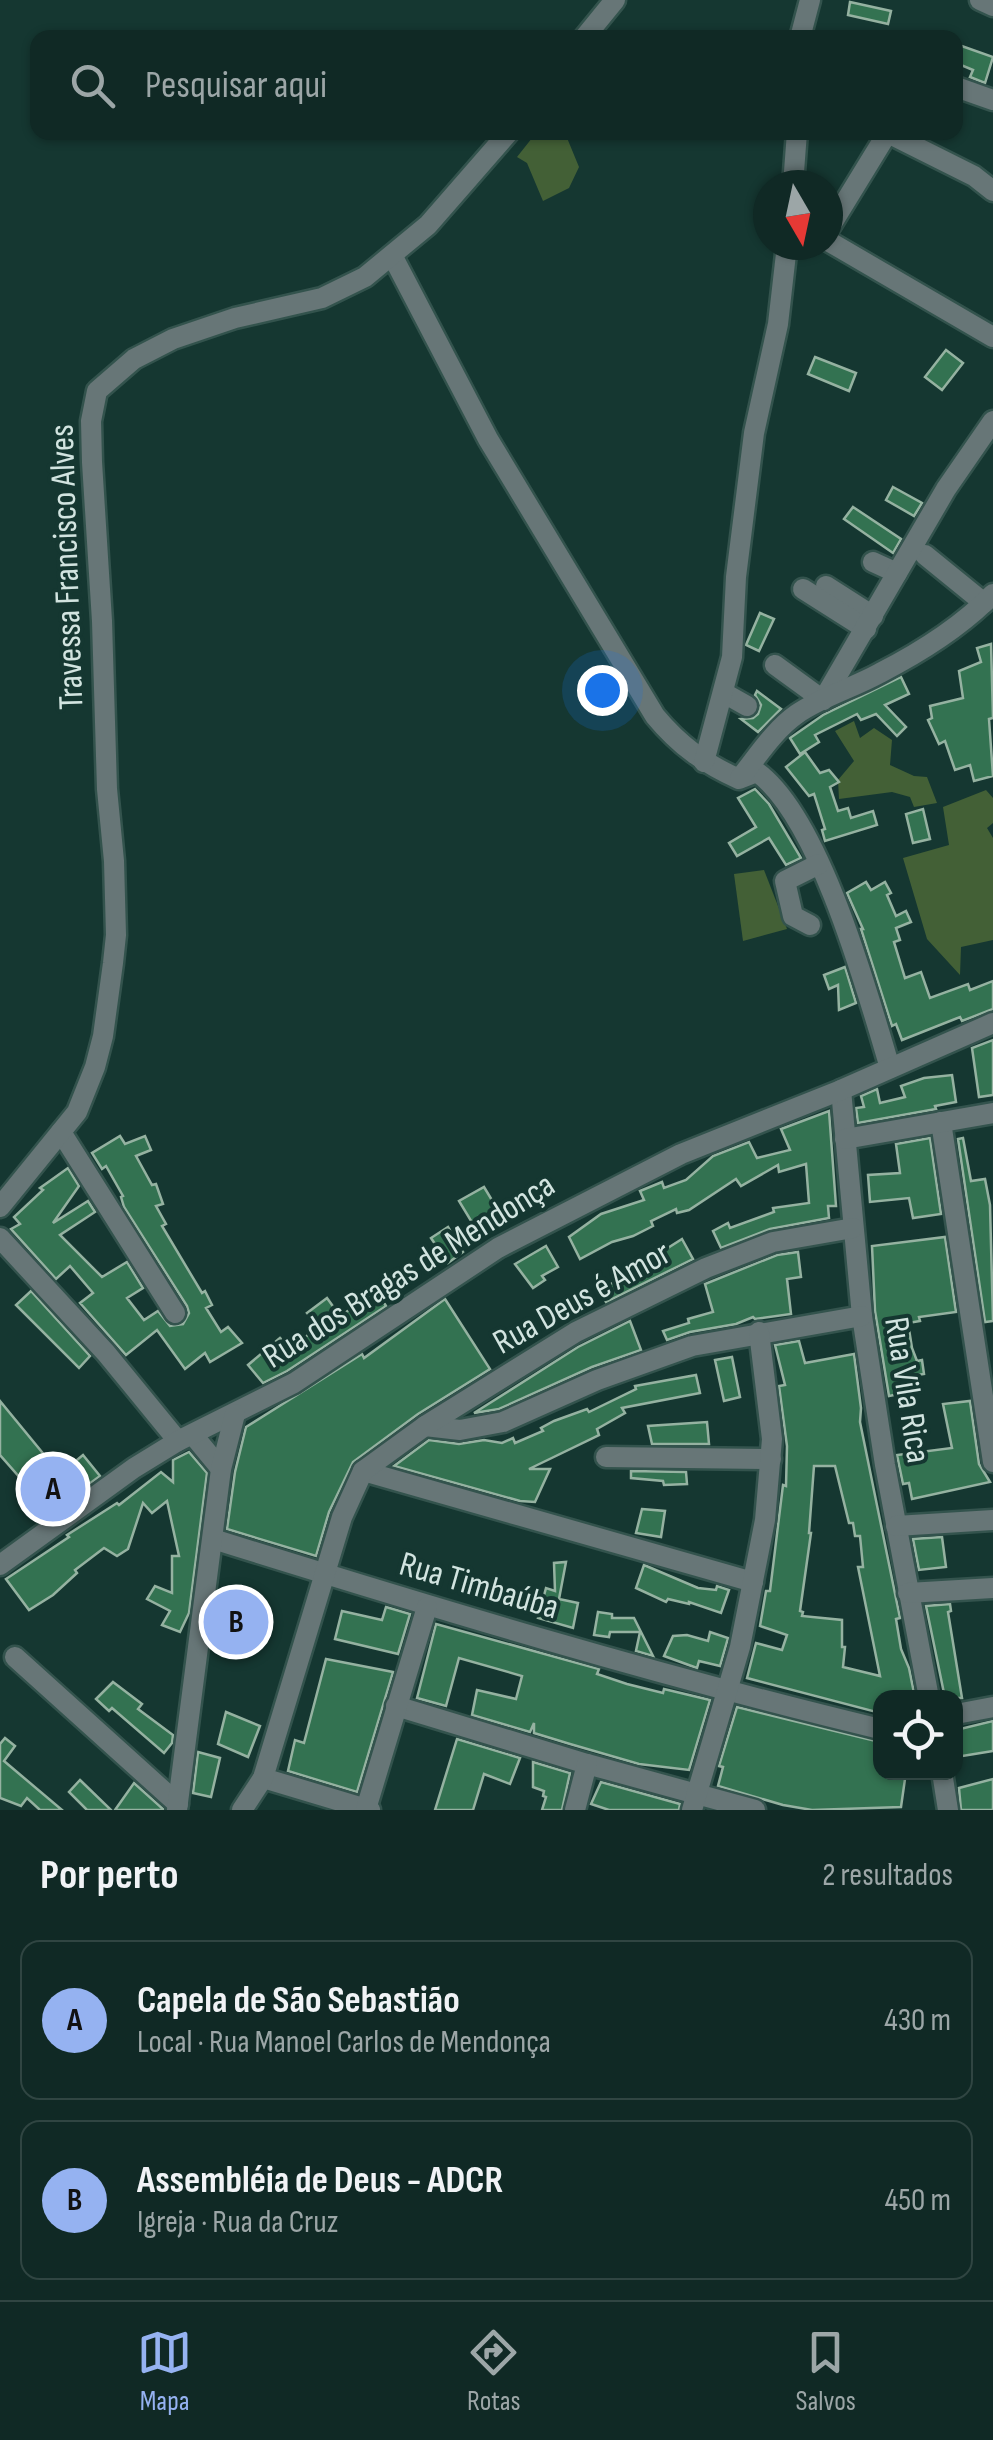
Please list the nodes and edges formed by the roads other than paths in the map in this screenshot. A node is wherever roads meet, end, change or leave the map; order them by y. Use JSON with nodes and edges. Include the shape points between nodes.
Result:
{"nodes":[{"id":1,"x":615,"y":0,"type":"edge"},
{"id":2,"x":810,"y":0,"type":"edge"},
{"id":3,"x":980,"y":0,"type":"edge"},
{"id":4,"x":993,"y":6,"type":"edge"},
{"id":5,"x":591,"y":30,"type":"edge"},
{"id":6,"x":802,"y":30,"type":"edge"},
{"id":7,"x":963,"y":89,"type":"edge"},
{"id":8,"x":993,"y":100,"type":"edge"},
{"id":9,"x":502,"y":140,"type":"edge"},
{"id":10,"x":795,"y":140,"type":"edge"},
{"id":11,"x":883,"y":140,"type":"edge"},
{"id":12,"x":904,"y":140,"type":"edge"},
{"id":13,"x":793,"y":170,"type":"edge"},
{"id":14,"x":993,"y":191,"type":"edge"},
{"id":15,"x":843,"y":206,"type":"edge"},
{"id":16,"x":843,"y":249,"type":"edge"},
{"id":17,"x":393,"y":257,"type":"junction"},
{"id":18,"x":785,"y":260,"type":"edge"},
{"id":19,"x":993,"y":337,"type":"edge"},
{"id":20,"x":993,"y":420,"type":"edge"},
{"id":21,"x":924,"y":555,"type":"dead end"},
{"id":22,"x":873,"y":562,"type":"dead end"},
{"id":23,"x":897,"y":573,"type":"junction"},
{"id":24,"x":826,"y":586,"type":"dead end"},
{"id":25,"x":803,"y":589,"type":"dead end"},
{"id":26,"x":989,"y":599,"type":"edge"},
{"id":27,"x":870,"y":623,"type":"junction"},
{"id":28,"x":776,"y":665,"type":"dead end"},
{"id":29,"x":724,"y":693,"type":"junction"},
{"id":30,"x":824,"y":700,"type":"junction"},
{"id":31,"x":747,"y":706,"type":"dead end"},
{"id":32,"x":704,"y":762,"type":"junction"},
{"id":33,"x":739,"y":779,"type":"junction"},
{"id":34,"x":819,"y":864,"type":"junction"},
{"id":35,"x":810,"y":925,"type":"dead end"},
{"id":36,"x":993,"y":1023,"type":"edge"},
{"id":37,"x":890,"y":1068,"type":"junction"},
{"id":38,"x":841,"y":1090,"type":"junction"},
{"id":39,"x":993,"y":1113,"type":"edge"},
{"id":40,"x":941,"y":1122,"type":"junction"},
{"id":41,"x":61,"y":1132,"type":"junction"},
{"id":42,"x":845,"y":1138,"type":"junction"},
{"id":43,"x":0,"y":1208,"type":"edge"},
{"id":44,"x":852,"y":1228,"type":"junction"},
{"id":45,"x":0,"y":1238,"type":"edge"},
{"id":46,"x":174,"y":1313,"type":"dead end"},
{"id":47,"x":862,"y":1316,"type":"junction"},
{"id":48,"x":759,"y":1332,"type":"junction"},
{"id":49,"x":986,"y":1382,"type":"edge"},
{"id":50,"x":235,"y":1414,"type":"junction"},
{"id":51,"x":426,"y":1426,"type":"junction"},
{"id":52,"x":186,"y":1438,"type":"junction"},
{"id":53,"x":606,"y":1458,"type":"dead end"},
{"id":54,"x":771,"y":1458,"type":"junction"},
{"id":55,"x":993,"y":1462,"type":"edge"},
{"id":56,"x":221,"y":1469,"type":"junction"},
{"id":57,"x":363,"y":1471,"type":"junction"},
{"id":58,"x":993,"y":1520,"type":"edge"},
{"id":59,"x":896,"y":1526,"type":"junction"},
{"id":60,"x":213,"y":1539,"type":"junction"},
{"id":61,"x":0,"y":1565,"type":"edge"},
{"id":62,"x":326,"y":1574,"type":"junction"},
{"id":63,"x":754,"y":1582,"type":"junction"},
{"id":64,"x":993,"y":1588,"type":"edge"},
{"id":65,"x":908,"y":1593,"type":"junction"},
{"id":66,"x":427,"y":1607,"type":"junction"},
{"id":67,"x":16,"y":1656,"type":"dead end"},
{"id":68,"x":728,"y":1690,"type":"junction"},
{"id":69,"x":927,"y":1690,"type":"edge"},
{"id":70,"x":396,"y":1706,"type":"junction"},
{"id":71,"x":993,"y":1707,"type":"edge"},
{"id":72,"x":963,"y":1713,"type":"edge"},
{"id":73,"x":873,"y":1727,"type":"edge"},
{"id":74,"x":587,"y":1764,"type":"junction"},
{"id":75,"x":263,"y":1778,"type":"junction"},
{"id":76,"x":943,"y":1780,"type":"edge"},
{"id":77,"x":694,"y":1802,"type":"edge"},
{"id":78,"x":177,"y":1807,"type":"edge"},
{"id":79,"x":368,"y":1809,"type":"edge"},
{"id":80,"x":242,"y":1810,"type":"edge"},
{"id":81,"x":576,"y":1810,"type":"edge"},
{"id":82,"x":756,"y":1810,"type":"edge"},
{"id":83,"x":948,"y":1810,"type":"edge"}],
"edges":[{"from":1,"to":5,"type":"street"},
{"from":2,"to":6,"type":"street"},
{"from":3,"to":4,"type":"street"},
{"from":7,"to":8,"type":"street"},
{"from":9,"to":17,"type":"street","name":"Travessa Francisco Alves"},
{"from":10,"to":13,"type":"street"},
{"from":11,"to":15,"type":"street"},
{"from":12,"to":14,"type":"street"},
{"from":16,"to":19,"type":"street"},
{"from":17,"to":32,"type":"street","via":[[488,438],[646,700],[673,738]]},
{"from":17,"to":41,"type":"street","name":"Travessa Francisco Alves","via":[[345,290],[173,338],[134,359],[97,391],[92,477],[116,935],[95,1067]]},
{"from":18,"to":29,"type":"street","via":[[754,433]]},
{"from":20,"to":23,"type":"street"},
{"from":21,"to":26,"type":"street"},
{"from":22,"to":23,"type":"street"},
{"from":23,"to":27,"type":"street"},
{"from":24,"to":27,"type":"street"},
{"from":25,"to":27,"type":"street"},
{"from":26,"to":30,"type":"street","via":[[925,647]]},
{"from":27,"to":30,"type":"street"},
{"from":28,"to":30,"type":"street"},
{"from":29,"to":31,"type":"street"},
{"from":29,"to":32,"type":"street"},
{"from":30,"to":33,"type":"street","via":[[792,718]]},
{"from":32,"to":33,"type":"street"},
{"from":33,"to":34,"type":"street","via":[[757,772],[768,780]]},
{"from":34,"to":35,"type":"street","via":[[780,876],[793,916]]},
{"from":34,"to":37,"type":"street"},
{"from":36,"to":37,"type":"street","name":"Rua dos Bragas de Mendonça"},
{"from":37,"to":38,"type":"street","name":"Rua dos Bragas de Mendonça"},
{"from":38,"to":42,"type":"street","name":"Rua Vila Rica"},
{"from":38,"to":50,"type":"street","name":"Rua dos Bragas de Mendonça","via":[[592,1197],[498,1248],[352,1347]]},
{"from":39,"to":40,"type":"street"},
{"from":40,"to":42,"type":"street"},
{"from":40,"to":49,"type":"street"},
{"from":41,"to":43,"type":"street","name":"Travessa Francisco Alves"},
{"from":41,"to":46,"type":"street"},
{"from":42,"to":44,"type":"street","name":"Rua Vila Rica"},
{"from":44,"to":47,"type":"street","name":"Rua Vila Rica"},
{"from":44,"to":51,"type":"street","name":"Rua Deus é Amor","via":[[773,1242],[706,1268],[576,1332]]},
{"from":45,"to":52,"type":"street"},
{"from":47,"to":48,"type":"street"},
{"from":47,"to":59,"type":"street","name":"Rua Vila Rica"},
{"from":48,"to":51,"type":"street","via":[[637,1364],[503,1422],[460,1430]]},
{"from":48,"to":54,"type":"street"},
{"from":49,"to":55,"type":"street"},
{"from":50,"to":52,"type":"street","name":"Rua dos Bragas de Mendonça"},
{"from":50,"to":56,"type":"street"},
{"from":51,"to":57,"type":"street","name":"Rua Deus é Amor"},
{"from":52,"to":56,"type":"street"},
{"from":52,"to":61,"type":"street","name":"Rua dos Bragas de Mendonça"},
{"from":53,"to":54,"type":"street"},
{"from":54,"to":63,"type":"street"},
{"from":56,"to":60,"type":"street"},
{"from":57,"to":62,"type":"street"},
{"from":57,"to":63,"type":"street"},
{"from":58,"to":59,"type":"street"},
{"from":59,"to":65,"type":"street","name":"Rua Vila Rica"},
{"from":60,"to":62,"type":"street","name":"Rua Timbaúba"},
{"from":60,"to":78,"type":"street"},
{"from":62,"to":66,"type":"street","name":"Rua Timbaúba"},
{"from":62,"to":75,"type":"street"},
{"from":63,"to":68,"type":"street"},
{"from":64,"to":65,"type":"street"},
{"from":65,"to":69,"type":"street","name":"Rua Vila Rica"},
{"from":66,"to":68,"type":"street","name":"Rua Timbaúba"},
{"from":66,"to":70,"type":"street"},
{"from":67,"to":78,"type":"street"},
{"from":68,"to":73,"type":"street","name":"Rua Timbaúba"},
{"from":68,"to":77,"type":"street"},
{"from":70,"to":74,"type":"street"},
{"from":70,"to":79,"type":"street"},
{"from":71,"to":72,"type":"street"},
{"from":74,"to":77,"type":"street"},
{"from":74,"to":81,"type":"street"},
{"from":75,"to":79,"type":"street"},
{"from":75,"to":80,"type":"street"},
{"from":76,"to":83,"type":"street"},
{"from":77,"to":82,"type":"street"}]}
